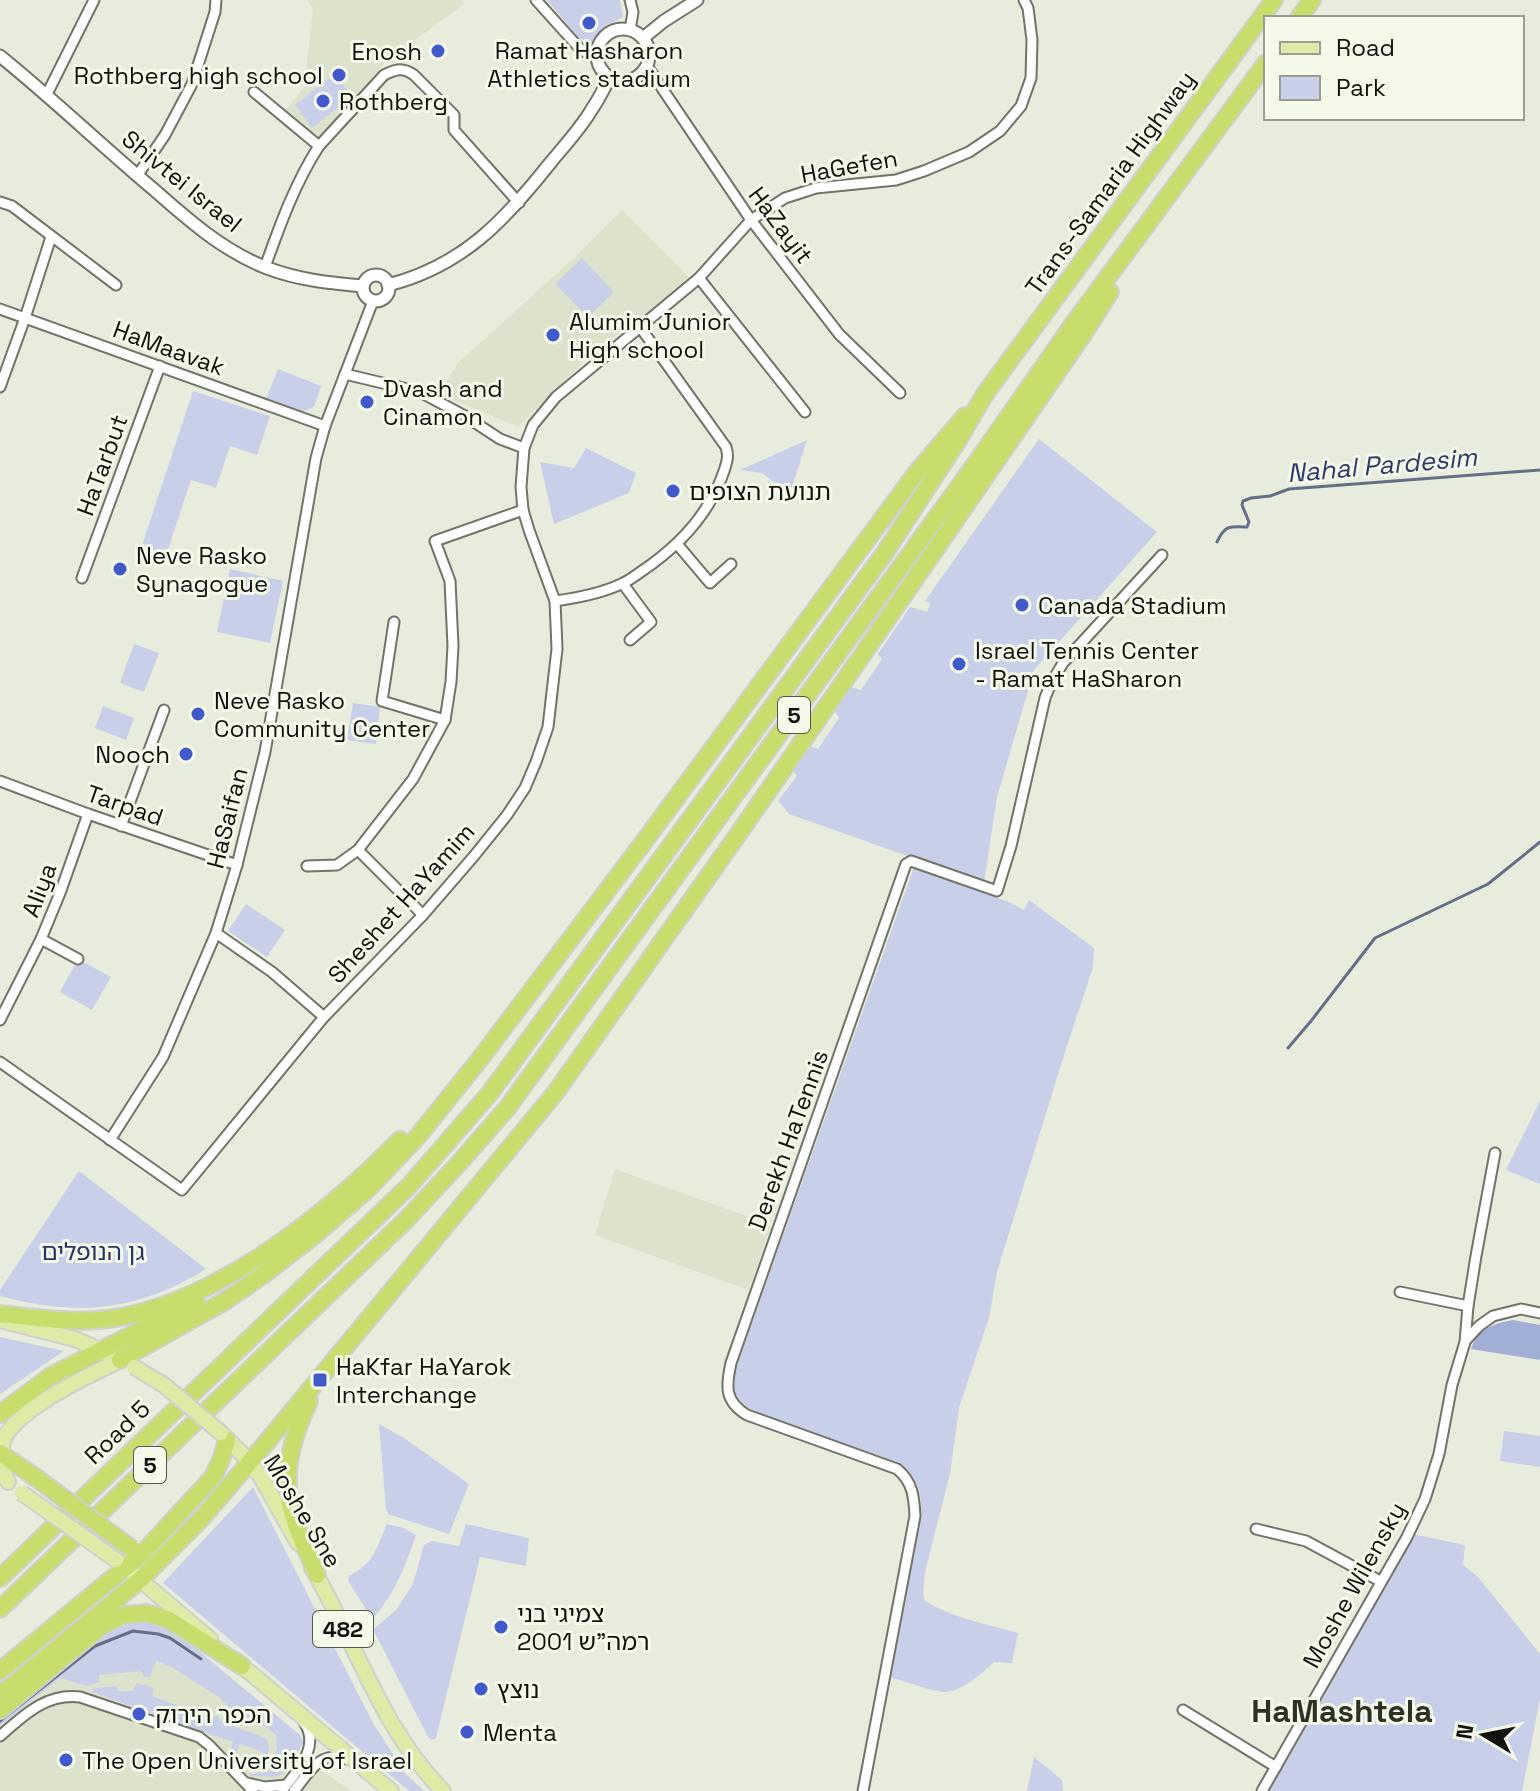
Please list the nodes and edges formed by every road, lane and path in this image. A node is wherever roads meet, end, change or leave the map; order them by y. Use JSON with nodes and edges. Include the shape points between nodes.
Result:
{"nodes":[{"id":1,"x":94,"y":0,"type":"edge"},
{"id":2,"x":216,"y":0,"type":"edge"},
{"id":3,"x":536,"y":0,"type":"edge"},
{"id":4,"x":630,"y":0,"type":"edge"},
{"id":5,"x":697,"y":0,"type":"edge"},
{"id":6,"x":1024,"y":0,"type":"edge"},
{"id":7,"x":1274,"y":0,"type":"edge"},
{"id":8,"x":630,"y":30,"type":"junction"},
{"id":9,"x":643,"y":38,"type":"junction"},
{"id":10,"x":0,"y":56,"type":"edge"},
{"id":11,"x":598,"y":58,"type":"junction"},
{"id":12,"x":647,"y":66,"type":"junction"},
{"id":13,"x":1264,"y":66,"type":"edge"},
{"id":14,"x":610,"y":77,"type":"junction"},
{"id":15,"x":254,"y":92,"type":"dead end"},
{"id":16,"x":47,"y":94,"type":"junction"},
{"id":17,"x":319,"y":146,"type":"junction"},
{"id":18,"x":137,"y":176,"type":"junction"},
{"id":19,"x":1168,"y":199,"type":"junction"},
{"id":20,"x":0,"y":202,"type":"edge"},
{"id":21,"x":519,"y":203,"type":"junction"},
{"id":22,"x":751,"y":220,"type":"junction"},
{"id":23,"x":51,"y":237,"type":"junction"},
{"id":24,"x":265,"y":267,"type":"junction"},
{"id":25,"x":699,"y":278,"type":"junction"},
{"id":26,"x":116,"y":285,"type":"dead end"},
{"id":27,"x":388,"y":285,"type":"junction"},
{"id":28,"x":363,"y":286,"type":"junction"},
{"id":29,"x":373,"y":301,"type":"junction"},
{"id":30,"x":0,"y":309,"type":"edge"},
{"id":31,"x":25,"y":318,"type":"junction"},
{"id":32,"x":640,"y":327,"type":"junction"},
{"id":33,"x":160,"y":366,"type":"junction"},
{"id":34,"x":345,"y":374,"type":"junction"},
{"id":35,"x":0,"y":387,"type":"edge"},
{"id":36,"x":900,"y":393,"type":"dead end"},
{"id":37,"x":985,"y":394,"type":"junction"},
{"id":38,"x":805,"y":412,"type":"dead end"},
{"id":39,"x":325,"y":426,"type":"junction"},
{"id":40,"x":524,"y":448,"type":"junction"},
{"id":41,"x":523,"y":510,"type":"junction"},
{"id":42,"x":677,"y":544,"type":"junction"},
{"id":43,"x":1162,"y":555,"type":"dead end"},
{"id":44,"x":731,"y":564,"type":"dead end"},
{"id":45,"x":82,"y":578,"type":"dead end"},
{"id":46,"x":623,"y":584,"type":"junction"},
{"id":47,"x":555,"y":601,"type":"junction"},
{"id":48,"x":394,"y":622,"type":"dead end"},
{"id":49,"x":630,"y":640,"type":"dead end"},
{"id":50,"x":164,"y":710,"type":"dead end"},
{"id":51,"x":445,"y":720,"type":"junction"},
{"id":52,"x":0,"y":781,"type":"edge"},
{"id":53,"x":88,"y":814,"type":"junction"},
{"id":54,"x":121,"y":826,"type":"junction"},
{"id":55,"x":358,"y":850,"type":"junction"},
{"id":56,"x":237,"y":865,"type":"junction"},
{"id":57,"x":307,"y":866,"type":"dead end"},
{"id":58,"x":423,"y":915,"type":"junction"},
{"id":59,"x":216,"y":933,"type":"junction"},
{"id":60,"x":41,"y":939,"type":"junction"},
{"id":61,"x":78,"y":959,"type":"dead end"},
{"id":62,"x":324,"y":1017,"type":"junction"},
{"id":63,"x":0,"y":1020,"type":"edge"},
{"id":64,"x":480,"y":1059,"type":"junction"},
{"id":65,"x":0,"y":1062,"type":"edge"},
{"id":66,"x":110,"y":1140,"type":"junction"},
{"id":67,"x":1495,"y":1153,"type":"dead end"},
{"id":68,"x":237,"y":1271,"type":"junction"},
{"id":69,"x":1400,"y":1292,"type":"dead end"},
{"id":70,"x":1468,"y":1306,"type":"junction"},
{"id":71,"x":1540,"y":1313,"type":"edge"},
{"id":72,"x":0,"y":1317,"type":"edge"},
{"id":73,"x":1465,"y":1342,"type":"junction"},
{"id":74,"x":100,"y":1350,"type":"junction"},
{"id":75,"x":127,"y":1364,"type":"junction"},
{"id":76,"x":319,"y":1379,"type":"junction"},
{"id":77,"x":0,"y":1414,"type":"edge"},
{"id":78,"x":224,"y":1436,"type":"junction"},
{"id":79,"x":0,"y":1454,"type":"edge"},
{"id":80,"x":250,"y":1462,"type":"junction"},
{"id":81,"x":4,"y":1480,"type":"edge"},
{"id":82,"x":1256,"y":1529,"type":"dead end"},
{"id":83,"x":137,"y":1551,"type":"junction"},
{"id":84,"x":169,"y":1551,"type":"junction"},
{"id":85,"x":121,"y":1564,"type":"junction"},
{"id":86,"x":317,"y":1575,"type":"junction"},
{"id":87,"x":0,"y":1578,"type":"edge"},
{"id":88,"x":140,"y":1580,"type":"junction"},
{"id":89,"x":1380,"y":1581,"type":"junction"},
{"id":90,"x":0,"y":1609,"type":"edge"},
{"id":91,"x":242,"y":1666,"type":"junction"},
{"id":92,"x":0,"y":1671,"type":"edge"},
{"id":93,"x":0,"y":1695,"type":"edge"},
{"id":94,"x":0,"y":1710,"type":"edge"},
{"id":95,"x":1183,"y":1710,"type":"dead end"},
{"id":96,"x":297,"y":1712,"type":"junction"},
{"id":97,"x":0,"y":1736,"type":"edge"},
{"id":98,"x":358,"y":1762,"type":"junction"},
{"id":99,"x":1276,"y":1767,"type":"junction"},
{"id":100,"x":248,"y":1788,"type":"edge"},
{"id":101,"x":287,"y":1789,"type":"edge"},
{"id":102,"x":391,"y":1791,"type":"edge"},
{"id":103,"x":443,"y":1791,"type":"edge"},
{"id":104,"x":863,"y":1791,"type":"edge"},
{"id":105,"x":1262,"y":1791,"type":"edge"}],
"edges":[{"from":1,"to":16,"type":"street"},
{"from":2,"to":18,"type":"street","via":[[192,84]]},
{"from":3,"to":11,"type":"street","via":[[581,50]]},
{"from":4,"to":8,"type":"street"},
{"from":5,"to":9,"type":"street"},
{"from":6,"to":22,"type":"street","name":"HaGefen","via":[[1032,40],[1031,78],[1021,106],[1000,131],[969,152],[924,171],[896,180],[816,188],[785,198]]},
{"from":7,"to":37,"type":"highway","name":"Trans-Samaria Highway","number":"5"},
{"from":8,"to":9,"type":"street"},
{"from":8,"to":11,"type":"street","via":[[607,36]]},
{"from":9,"to":12,"type":"street","via":[[649,51]]},
{"from":10,"to":16,"type":"street","name":"Shivtei Israel"},
{"from":11,"to":14,"type":"street"},
{"from":12,"to":14,"type":"street","via":[[626,81]]},
{"from":12,"to":22,"type":"street","name":"HaZayit"},
{"from":13,"to":19,"type":"highway","number":"5"},
{"from":14,"to":21,"type":"street","via":[[591,111]]},
{"from":15,"to":17,"type":"street"},
{"from":16,"to":18,"type":"street","name":"Shivtei Israel"},
{"from":17,"to":21,"type":"street","via":[[384,75],[408,71],[454,115],[454,130]]},
{"from":17,"to":24,"type":"street","via":[[285,212]]},
{"from":18,"to":24,"type":"street","name":"Shivtei Israel","via":[[225,247]]},
{"from":19,"to":76,"type":"highway","via":[[954,523],[556,1092]]},
{"from":19,"to":90,"type":"highway","number":"5","via":[[508,1107],[407,1219]]},
{"from":20,"to":23,"type":"street"},
{"from":21,"to":27,"type":"street","via":[[482,239],[435,267]]},
{"from":22,"to":25,"type":"street","name":"HaGefen"},
{"from":22,"to":36,"type":"street","name":"HaZayit","via":[[839,334]]},
{"from":23,"to":26,"type":"street"},
{"from":23,"to":31,"type":"street"},
{"from":24,"to":28,"type":"street","name":"Shivtei Israel","via":[[305,280]]},
{"from":25,"to":32,"type":"street","name":"HaGefen"},
{"from":25,"to":38,"type":"street"},
{"from":27,"to":28,"type":"street","via":[[373,276]]},
{"from":27,"to":29,"type":"street","via":[[385,297]]},
{"from":28,"to":29,"type":"street","via":[[364,295]]},
{"from":29,"to":34,"type":"street","name":"HaSaifan"},
{"from":30,"to":31,"type":"street","name":"HaMaavak"},
{"from":31,"to":33,"type":"street","name":"HaMaavak"},
{"from":31,"to":35,"type":"street"},
{"from":32,"to":40,"type":"street","via":[[556,397],[533,425]]},
{"from":32,"to":42,"type":"street","via":[[729,456],[708,504]]},
{"from":33,"to":39,"type":"street","name":"HaMaavak"},
{"from":33,"to":45,"type":"street","name":"HaTarbut"},
{"from":34,"to":39,"type":"street","name":"HaSaifan"},
{"from":34,"to":40,"type":"street","via":[[420,392]]},
{"from":37,"to":64,"type":"highway","via":[[917,472]]},
{"from":37,"to":87,"type":"highway","number":"5","via":[[884,554],[490,1093],[409,1186]]},
{"from":39,"to":56,"type":"street","name":"HaSaifan","via":[[265,752]]},
{"from":40,"to":41,"type":"street"},
{"from":41,"to":47,"type":"street"},
{"from":41,"to":51,"type":"street","via":[[435,541],[450,581],[452,658]]},
{"from":42,"to":44,"type":"street","via":[[710,583]]},
{"from":42,"to":46,"type":"street"},
{"from":43,"to":104,"type":"street","name":"Derekh HaTennis","via":[[1063,663],[1051,683],[997,891],[911,861],[906,864],[731,1363],[728,1391],[738,1409],[897,1469],[914,1492],[915,1516]]},
{"from":46,"to":47,"type":"street"},
{"from":46,"to":49,"type":"street","via":[[651,622]]},
{"from":47,"to":58,"type":"street","name":"Sheshet HaYamim","via":[[552,696],[536,762],[507,815]]},
{"from":48,"to":51,"type":"street","via":[[382,701]]},
{"from":50,"to":54,"type":"street"},
{"from":51,"to":55,"type":"street","via":[[413,779]]},
{"from":52,"to":53,"type":"street","name":"Tarpad"},
{"from":53,"to":54,"type":"street","name":"Tarpad"},
{"from":53,"to":60,"type":"street","name":"Aliya"},
{"from":54,"to":56,"type":"street","name":"Tarpad"},
{"from":55,"to":57,"type":"street","via":[[337,865]]},
{"from":55,"to":58,"type":"street"},
{"from":56,"to":59,"type":"street","name":"HaSaifan"},
{"from":58,"to":62,"type":"street","name":"Sheshet HaYamim"},
{"from":59,"to":62,"type":"street"},
{"from":59,"to":66,"type":"street","name":"HaSaifan","via":[[163,1057]]},
{"from":60,"to":61,"type":"street"},
{"from":60,"to":63,"type":"street","name":"Aliya"},
{"from":62,"to":66,"type":"street","name":"Sheshet HaYamim","via":[[182,1190]]},
{"from":64,"to":68,"type":"highway","via":[[316,1217]]},
{"from":64,"to":75,"type":"highway","via":[[409,1146],[316,1234]]},
{"from":65,"to":66,"type":"street"},
{"from":67,"to":70,"type":"street","name":"Moshe Wilensky"},
{"from":68,"to":72,"type":"highway","via":[[195,1293],[121,1317]]},
{"from":68,"to":74,"type":"highway","via":[[204,1298]]},
{"from":69,"to":70,"type":"street"},
{"from":70,"to":73,"type":"street","name":"Moshe Wilensky"},
{"from":71,"to":73,"type":"street","via":[[1521,1309],[1493,1316]]},
{"from":72,"to":74,"type":"main road","name":"Moshe Sne","number":"482"},
{"from":73,"to":89,"type":"street","name":"Moshe Wilensky","via":[[1425,1499]]},
{"from":74,"to":75,"type":"main road","name":"Moshe Sne","number":"482"},
{"from":74,"to":77,"type":"highway","via":[[51,1376]]},
{"from":75,"to":78,"type":"main road","name":"Moshe Sne","number":"482","bridge":true,"via":[[164,1385]]},
{"from":75,"to":79,"type":"main road","via":[[79,1380],[29,1411],[4,1437]]},
{"from":76,"to":80,"type":"highway"},
{"from":76,"to":86,"type":"highway","via":[[297,1427],[289,1468],[289,1498]]},
{"from":78,"to":80,"type":"main road","name":"Moshe Sne","number":"482"},
{"from":78,"to":83,"type":"highway","via":[[213,1477]]},
{"from":79,"to":81,"type":"main road"},
{"from":79,"to":83,"type":"highway","bridge":true},
{"from":80,"to":84,"type":"highway"},
{"from":80,"to":86,"type":"main road","name":"Moshe Sne","number":"482"},
{"from":81,"to":85,"type":"main road","bridge":true},
{"from":82,"to":89,"type":"street","via":[[1306,1541]]},
{"from":83,"to":84,"type":"highway"},
{"from":83,"to":85,"type":"highway"},
{"from":84,"to":88,"type":"highway"},
{"from":85,"to":88,"type":"main road"},
{"from":85,"to":92,"type":"highway"},
{"from":86,"to":103,"type":"main road","name":"Moshe Sne","number":"482","via":[[370,1684],[415,1759]]},
{"from":88,"to":91,"type":"main road"},
{"from":88,"to":93,"type":"highway"},
{"from":89,"to":99,"type":"street","name":"Moshe Wilensky"},
{"from":91,"to":94,"type":"highway","via":[[169,1620],[146,1613],[124,1615],[103,1625]]},
{"from":91,"to":96,"type":"main road"},
{"from":95,"to":99,"type":"street"},
{"from":96,"to":98,"type":"main road"},
{"from":96,"to":101,"type":"street","via":[[310,1730],[310,1746]]},
{"from":97,"to":100,"type":"street","via":[[40,1704],[67,1695],[80,1697],[199,1737]]},
{"from":98,"to":101,"type":"street","via":[[323,1759]]},
{"from":98,"to":102,"type":"main road"},
{"from":99,"to":105,"type":"street","name":"Moshe Wilensky"},
{"from":100,"to":101,"type":"street"}]}
